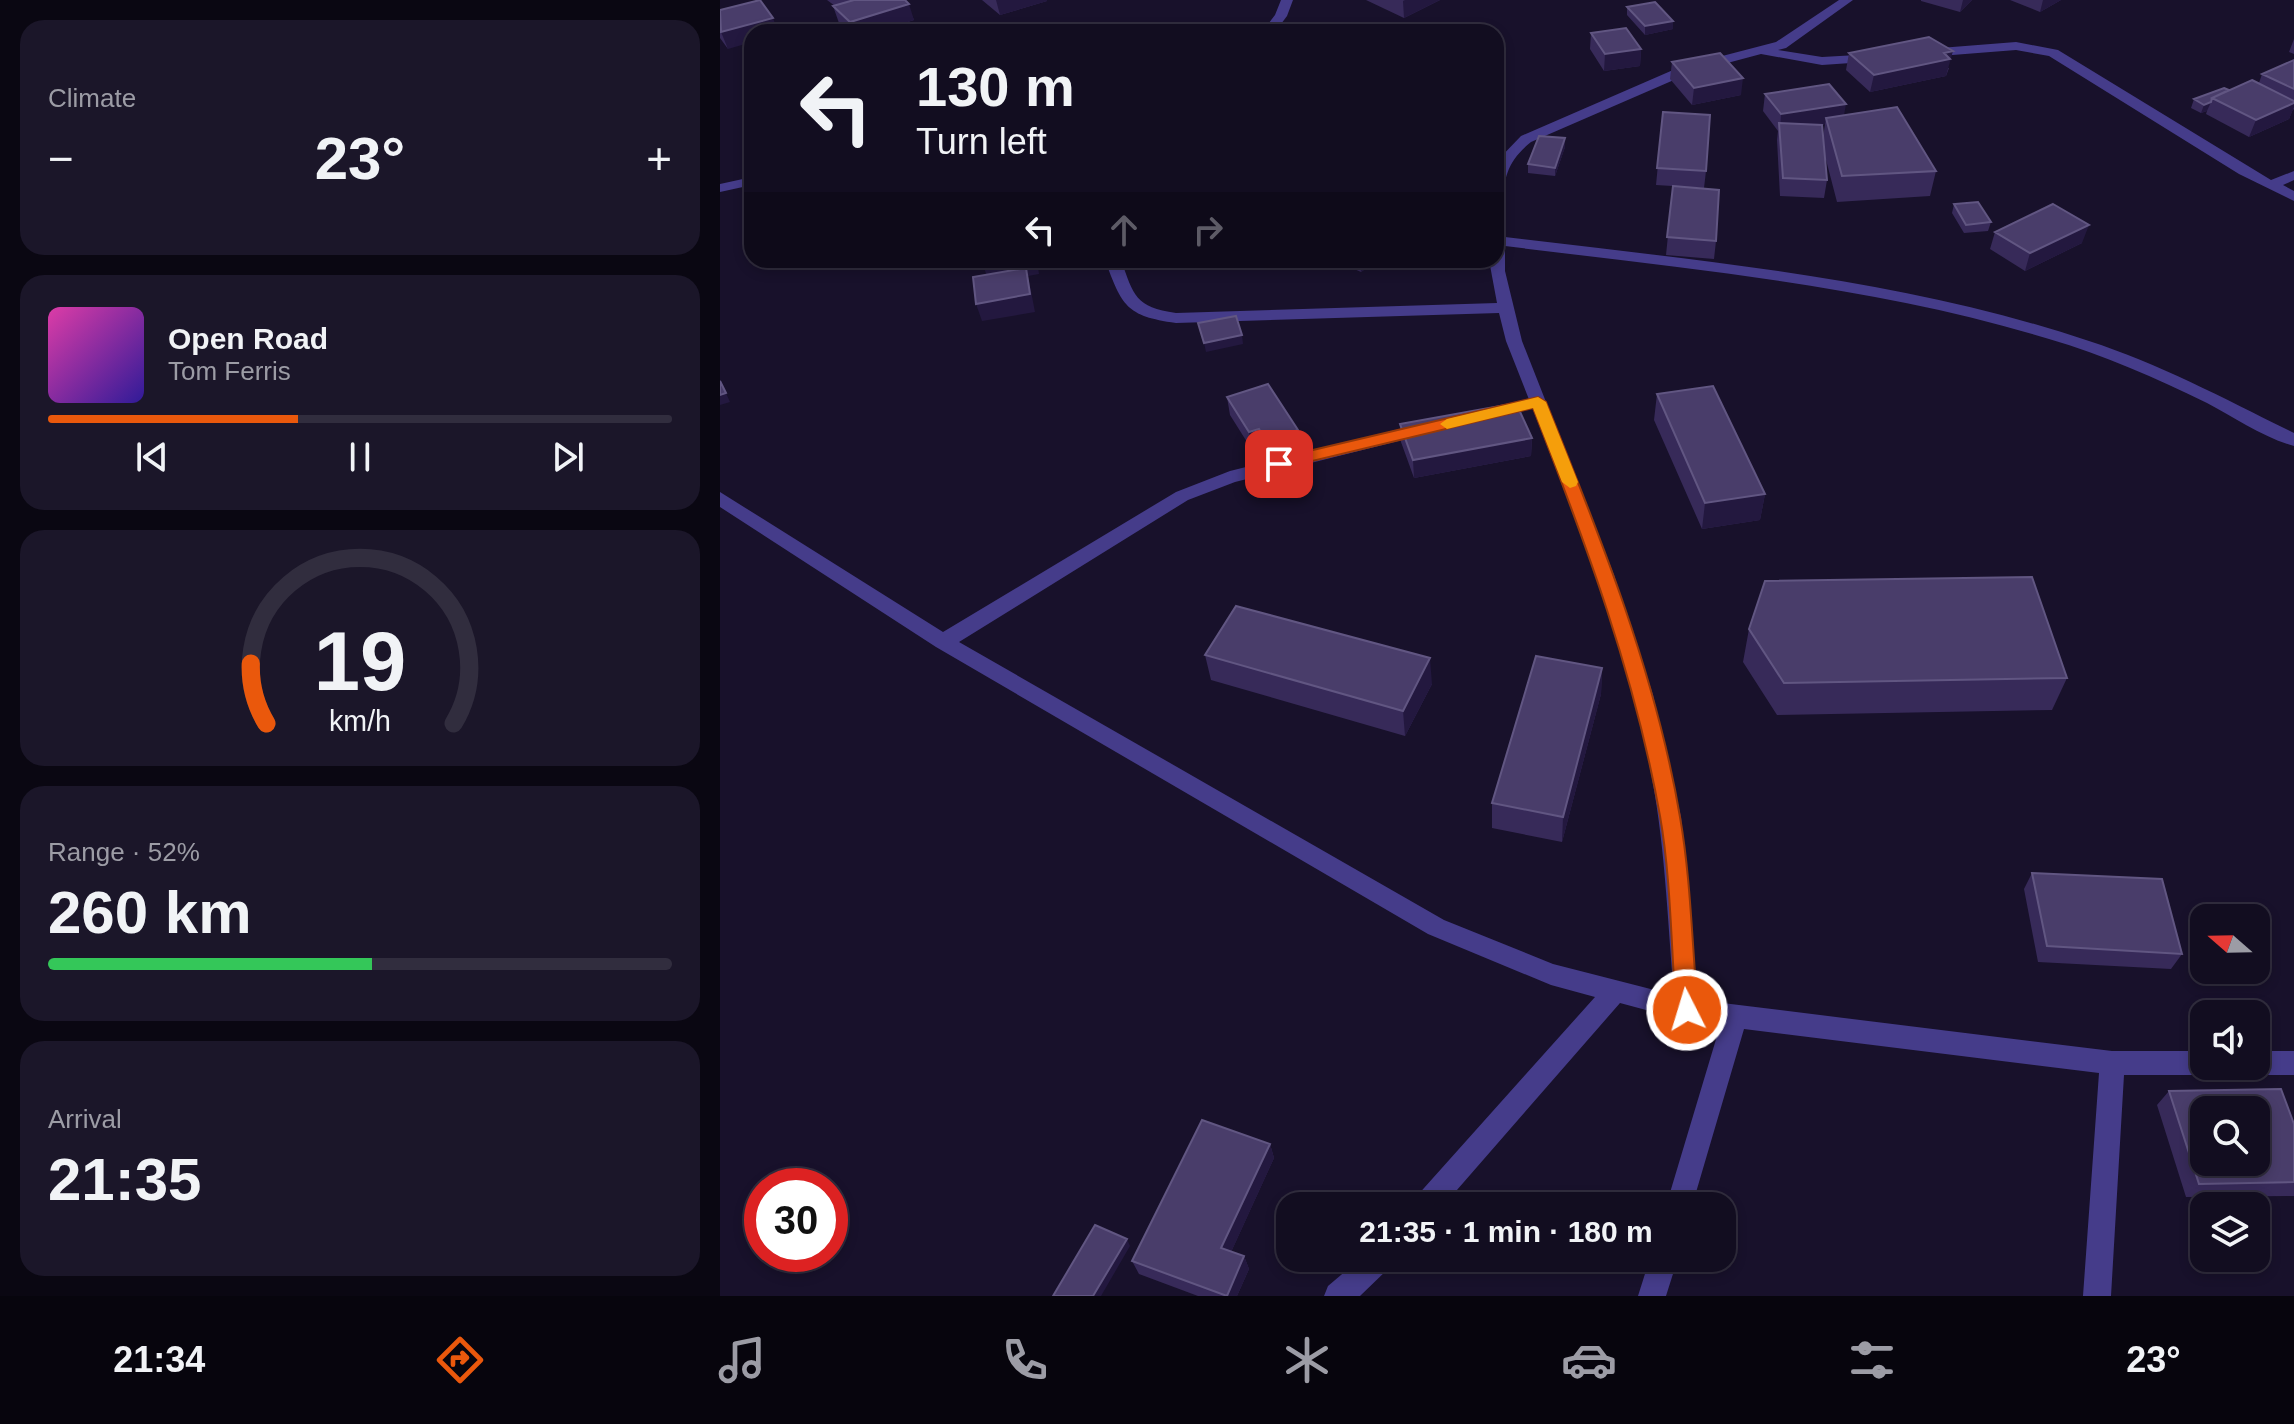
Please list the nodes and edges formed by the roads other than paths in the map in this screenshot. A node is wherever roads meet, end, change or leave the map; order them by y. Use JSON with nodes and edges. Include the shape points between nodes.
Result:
{"nodes":[{"id":1,"x":1287,"y":0,"type":"edge"},
{"id":2,"x":1847,"y":0,"type":"edge"},
{"id":3,"x":1274,"y":24,"type":"edge"},
{"id":4,"x":1764,"y":51,"type":"junction"},
{"id":5,"x":1910,"y":54,"type":"edge"},
{"id":6,"x":1890,"y":57,"type":"edge"},
{"id":7,"x":1504,"y":160,"type":"edge"},
{"id":8,"x":2294,"y":175,"type":"edge"},
{"id":9,"x":744,"y":183,"type":"edge"},
{"id":10,"x":2271,"y":185,"type":"junction"},
{"id":11,"x":720,"y":188,"type":"edge"},
{"id":12,"x":2294,"y":197,"type":"edge"},
{"id":13,"x":1504,"y":242,"type":"edge"},
{"id":14,"x":1116,"y":268,"type":"edge"},
{"id":15,"x":1497,"y":268,"type":"edge"},
{"id":16,"x":1505,"y":308,"type":"junction"},
{"id":17,"x":1447,"y":424,"type":"edge"},
{"id":18,"x":2294,"y":440,"type":"edge"},
{"id":19,"x":720,"y":498,"type":"edge"},
{"id":20,"x":943,"y":642,"type":"junction"},
{"id":21,"x":1615,"y":992,"type":"junction"},
{"id":22,"x":1687,"y":1010,"type":"junction"},
{"id":23,"x":1735,"y":1017,"type":"junction"},
{"id":24,"x":2112,"y":1063,"type":"junction"},
{"id":25,"x":2190,"y":1063,"type":"edge"},
{"id":26,"x":2270,"y":1063,"type":"edge"},
{"id":27,"x":2294,"y":1063,"type":"edge"},
{"id":28,"x":1437,"y":1192,"type":"edge"},
{"id":29,"x":1683,"y":1192,"type":"edge"},
{"id":30,"x":1366,"y":1272,"type":"edge"},
{"id":31,"x":1660,"y":1272,"type":"edge"},
{"id":32,"x":1338,"y":1296,"type":"edge"},
{"id":33,"x":1652,"y":1296,"type":"edge"},
{"id":34,"x":2097,"y":1296,"type":"edge"}],
"edges":[{"from":1,"to":3,"type":"street"},
{"from":2,"to":4,"type":"street","via":[[1795,38]]},
{"from":4,"to":6,"type":"street","via":[[1822,61]]},
{"from":4,"to":7,"type":"street","via":[[1685,70],[1526,139]]},
{"from":5,"to":10,"type":"street","via":[[2016,46],[2053,53]]},
{"from":8,"to":10,"type":"street"},
{"from":9,"to":11,"type":"street"},
{"from":10,"to":12,"type":"street"},
{"from":13,"to":18,"type":"street","via":[[1778,277],[1959,308],[2140,364]]},
{"from":14,"to":16,"type":"street","via":[[1136,310],[1176,318]]},
{"from":15,"to":16,"type":"street"},
{"from":16,"to":22,"type":"street","via":[[1531,404],[1594,543],[1643,696],[1670,818]]},
{"from":17,"to":20,"type":"street","via":[[1230,477],[1182,496]]},
{"from":19,"to":20,"type":"street"},
{"from":20,"to":21,"type":"street","via":[[1436,927],[1551,974]]},
{"from":21,"to":22,"type":"street"},
{"from":21,"to":28,"type":"street"},
{"from":22,"to":23,"type":"street"},
{"from":23,"to":24,"type":"street"},
{"from":23,"to":29,"type":"street"},
{"from":24,"to":25,"type":"street"},
{"from":24,"to":34,"type":"street"},
{"from":26,"to":27,"type":"street"},
{"from":30,"to":32,"type":"street"},
{"from":31,"to":33,"type":"street"}]}
